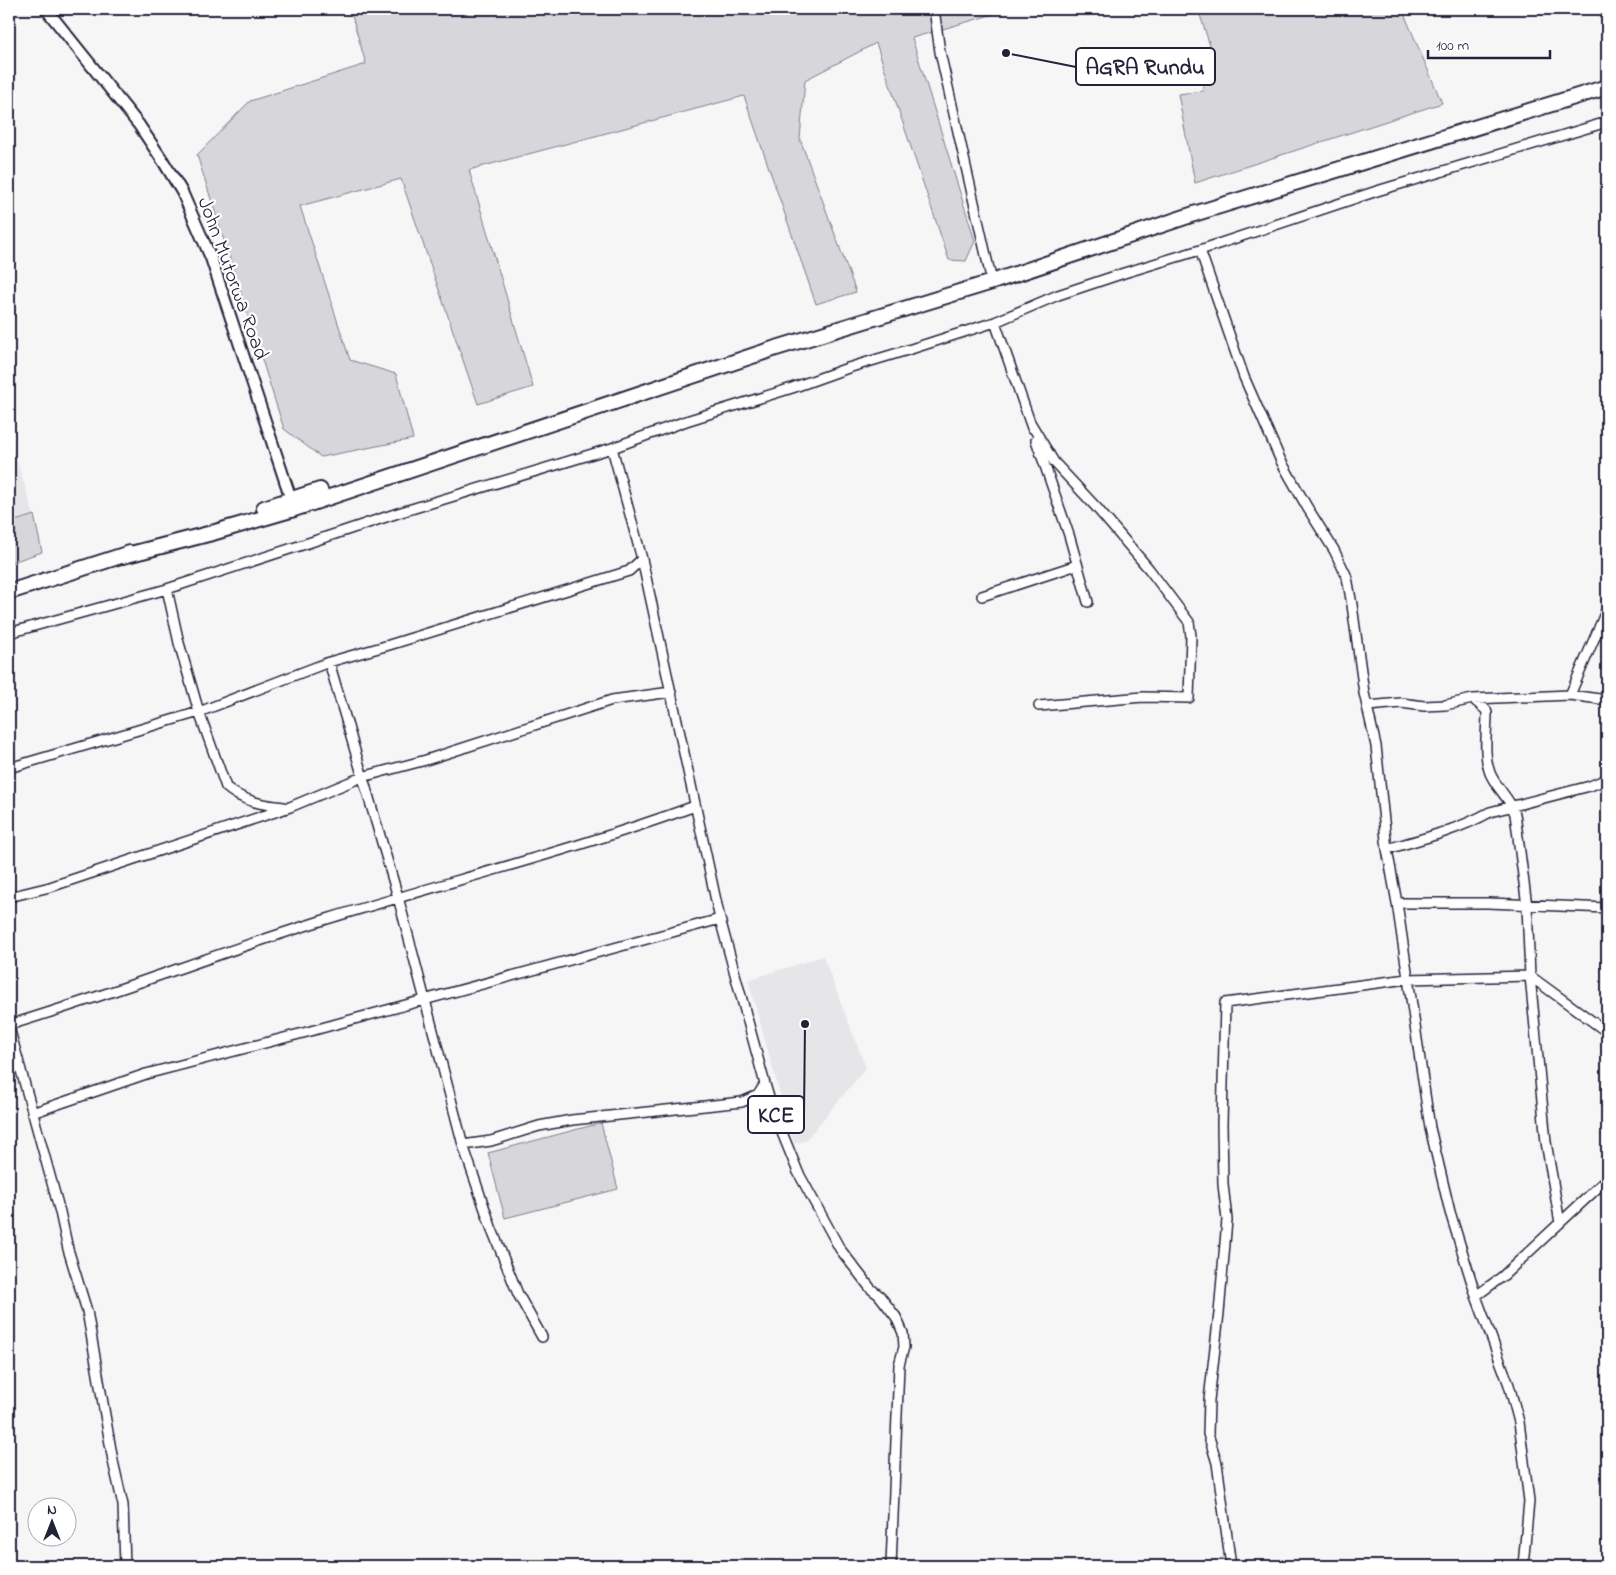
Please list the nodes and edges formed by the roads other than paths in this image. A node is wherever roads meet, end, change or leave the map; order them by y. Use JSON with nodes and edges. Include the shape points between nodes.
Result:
{"nodes":[{"id":1,"x":46,"y":9,"type":"edge"},
{"id":2,"x":934,"y":9,"type":"edge"},
{"id":3,"x":1607,"y":85,"type":"edge"},
{"id":4,"x":1607,"y":122,"type":"edge"},
{"id":5,"x":1200,"y":250,"type":"junction"},
{"id":6,"x":992,"y":282,"type":"junction"},
{"id":7,"x":995,"y":322,"type":"junction"},
{"id":8,"x":1030,"y":422,"type":"junction"},
{"id":9,"x":612,"y":448,"type":"junction"},
{"id":10,"x":293,"y":504,"type":"junction"},
{"id":11,"x":642,"y":559,"type":"junction"},
{"id":12,"x":1078,"y":564,"type":"junction"},
{"id":13,"x":167,"y":589,"type":"junction"},
{"id":14,"x":9,"y":592,"type":"edge"},
{"id":15,"x":982,"y":596,"type":"dead end"},
{"id":16,"x":1088,"y":602,"type":"dead end"},
{"id":17,"x":1607,"y":609,"type":"edge"},
{"id":18,"x":9,"y":633,"type":"edge"},
{"id":19,"x":329,"y":662,"type":"junction"},
{"id":20,"x":671,"y":692,"type":"junction"},
{"id":21,"x":1570,"y":695,"type":"junction"},
{"id":22,"x":1473,"y":699,"type":"junction"},
{"id":23,"x":1607,"y":700,"type":"edge"},
{"id":24,"x":1038,"y":706,"type":"dead end"},
{"id":25,"x":1368,"y":706,"type":"junction"},
{"id":26,"x":198,"y":712,"type":"junction"},
{"id":27,"x":9,"y":768,"type":"edge"},
{"id":28,"x":362,"y":777,"type":"junction"},
{"id":29,"x":1607,"y":779,"type":"edge"},
{"id":30,"x":695,"y":806,"type":"junction"},
{"id":31,"x":1513,"y":806,"type":"junction"},
{"id":32,"x":290,"y":807,"type":"junction"},
{"id":33,"x":1387,"y":849,"type":"junction"},
{"id":34,"x":9,"y":897,"type":"edge"},
{"id":35,"x":398,"y":897,"type":"junction"},
{"id":36,"x":1396,"y":903,"type":"junction"},
{"id":37,"x":1527,"y":906,"type":"junction"},
{"id":38,"x":1607,"y":908,"type":"edge"},
{"id":39,"x":720,"y":918,"type":"junction"},
{"id":40,"x":1530,"y":976,"type":"junction"},
{"id":41,"x":1407,"y":980,"type":"junction"},
{"id":42,"x":424,"y":999,"type":"junction"},
{"id":43,"x":9,"y":1026,"type":"edge"},
{"id":44,"x":1607,"y":1032,"type":"edge"},
{"id":45,"x":766,"y":1084,"type":"junction"},
{"id":46,"x":32,"y":1113,"type":"junction"},
{"id":47,"x":463,"y":1145,"type":"junction"},
{"id":48,"x":1607,"y":1180,"type":"edge"},
{"id":49,"x":1560,"y":1223,"type":"junction"},
{"id":50,"x":1476,"y":1296,"type":"junction"},
{"id":51,"x":542,"y":1337,"type":"dead end"},
{"id":52,"x":124,"y":1566,"type":"edge"},
{"id":53,"x":891,"y":1566,"type":"edge"},
{"id":54,"x":1231,"y":1566,"type":"edge"},
{"id":55,"x":1523,"y":1566,"type":"edge"}],
"edges":[{"from":1,"to":10,"type":"street","name":"John Mutorwa Road","via":[[139,125],[182,192],[211,258]]},
{"from":2,"to":6,"type":"street","via":[[940,52]]},
{"from":3,"to":6,"type":"highway","via":[[1197,213]]},
{"from":4,"to":5,"type":"street","via":[[1377,191]]},
{"from":5,"to":7,"type":"street","via":[[1058,295]]},
{"from":5,"to":25,"type":"street","via":[[1244,377],[1281,460],[1347,578]]},
{"from":6,"to":10,"type":"highway"},
{"from":7,"to":8,"type":"street"},
{"from":7,"to":9,"type":"street","via":[[686,421]]},
{"from":8,"to":12,"type":"street"},
{"from":8,"to":24,"type":"street","via":[[1054,462],[1180,608],[1189,622],[1191,636],[1189,698],[1143,697]]},
{"from":9,"to":11,"type":"street"},
{"from":9,"to":13,"type":"street","via":[[398,512]]},
{"from":10,"to":14,"type":"highway","via":[[212,533],[123,556]]},
{"from":11,"to":19,"type":"street","via":[[630,571]]},
{"from":11,"to":20,"type":"street"},
{"from":12,"to":15,"type":"street"},
{"from":12,"to":16,"type":"street"},
{"from":13,"to":18,"type":"street"},
{"from":13,"to":26,"type":"street"},
{"from":17,"to":21,"type":"street"},
{"from":19,"to":26,"type":"street"},
{"from":19,"to":28,"type":"street"},
{"from":20,"to":28,"type":"street","via":[[612,700],[426,760]]},
{"from":20,"to":30,"type":"street"},
{"from":21,"to":22,"type":"street"},
{"from":21,"to":23,"type":"street"},
{"from":22,"to":25,"type":"street","via":[[1445,705],[1401,703]]},
{"from":22,"to":31,"type":"street","via":[[1487,713],[1487,753],[1491,774]]},
{"from":25,"to":33,"type":"street","via":[[1376,746]]},
{"from":26,"to":27,"type":"street"},
{"from":26,"to":32,"type":"street","via":[[226,786],[233,793],[264,806]]},
{"from":28,"to":32,"type":"street"},
{"from":28,"to":35,"type":"street"},
{"from":29,"to":31,"type":"street"},
{"from":30,"to":35,"type":"street","via":[[576,846]]},
{"from":30,"to":39,"type":"street"},
{"from":31,"to":33,"type":"street","via":[[1433,836]]},
{"from":31,"to":37,"type":"street"},
{"from":32,"to":34,"type":"street","via":[[50,887]]},
{"from":33,"to":36,"type":"street"},
{"from":35,"to":42,"type":"street"},
{"from":35,"to":43,"type":"street"},
{"from":36,"to":37,"type":"street"},
{"from":36,"to":41,"type":"street"},
{"from":37,"to":38,"type":"street"},
{"from":37,"to":40,"type":"street"},
{"from":39,"to":42,"type":"street"},
{"from":39,"to":45,"type":"street"},
{"from":40,"to":41,"type":"street"},
{"from":40,"to":44,"type":"street"},
{"from":40,"to":49,"type":"street","via":[[1546,1142]]},
{"from":41,"to":50,"type":"street","via":[[1430,1128],[1450,1212]]},
{"from":41,"to":54,"type":"street","via":[[1225,1004],[1222,1124],[1227,1220],[1208,1434],[1217,1463]]},
{"from":42,"to":46,"type":"street","via":[[146,1074]]},
{"from":42,"to":47,"type":"street"},
{"from":43,"to":46,"type":"street"},
{"from":45,"to":47,"type":"street","via":[[758,1095],[742,1102],[572,1120]]},
{"from":45,"to":53,"type":"street","via":[[772,1108],[798,1172],[840,1249],[879,1295],[903,1333],[904,1347],[898,1374]]},
{"from":46,"to":52,"type":"street","via":[[87,1311],[123,1505]]},
{"from":47,"to":51,"type":"street","via":[[518,1294]]},
{"from":48,"to":49,"type":"street"},
{"from":49,"to":50,"type":"street","via":[[1503,1276]]},
{"from":50,"to":55,"type":"street","via":[[1519,1422],[1529,1501]]}]}
